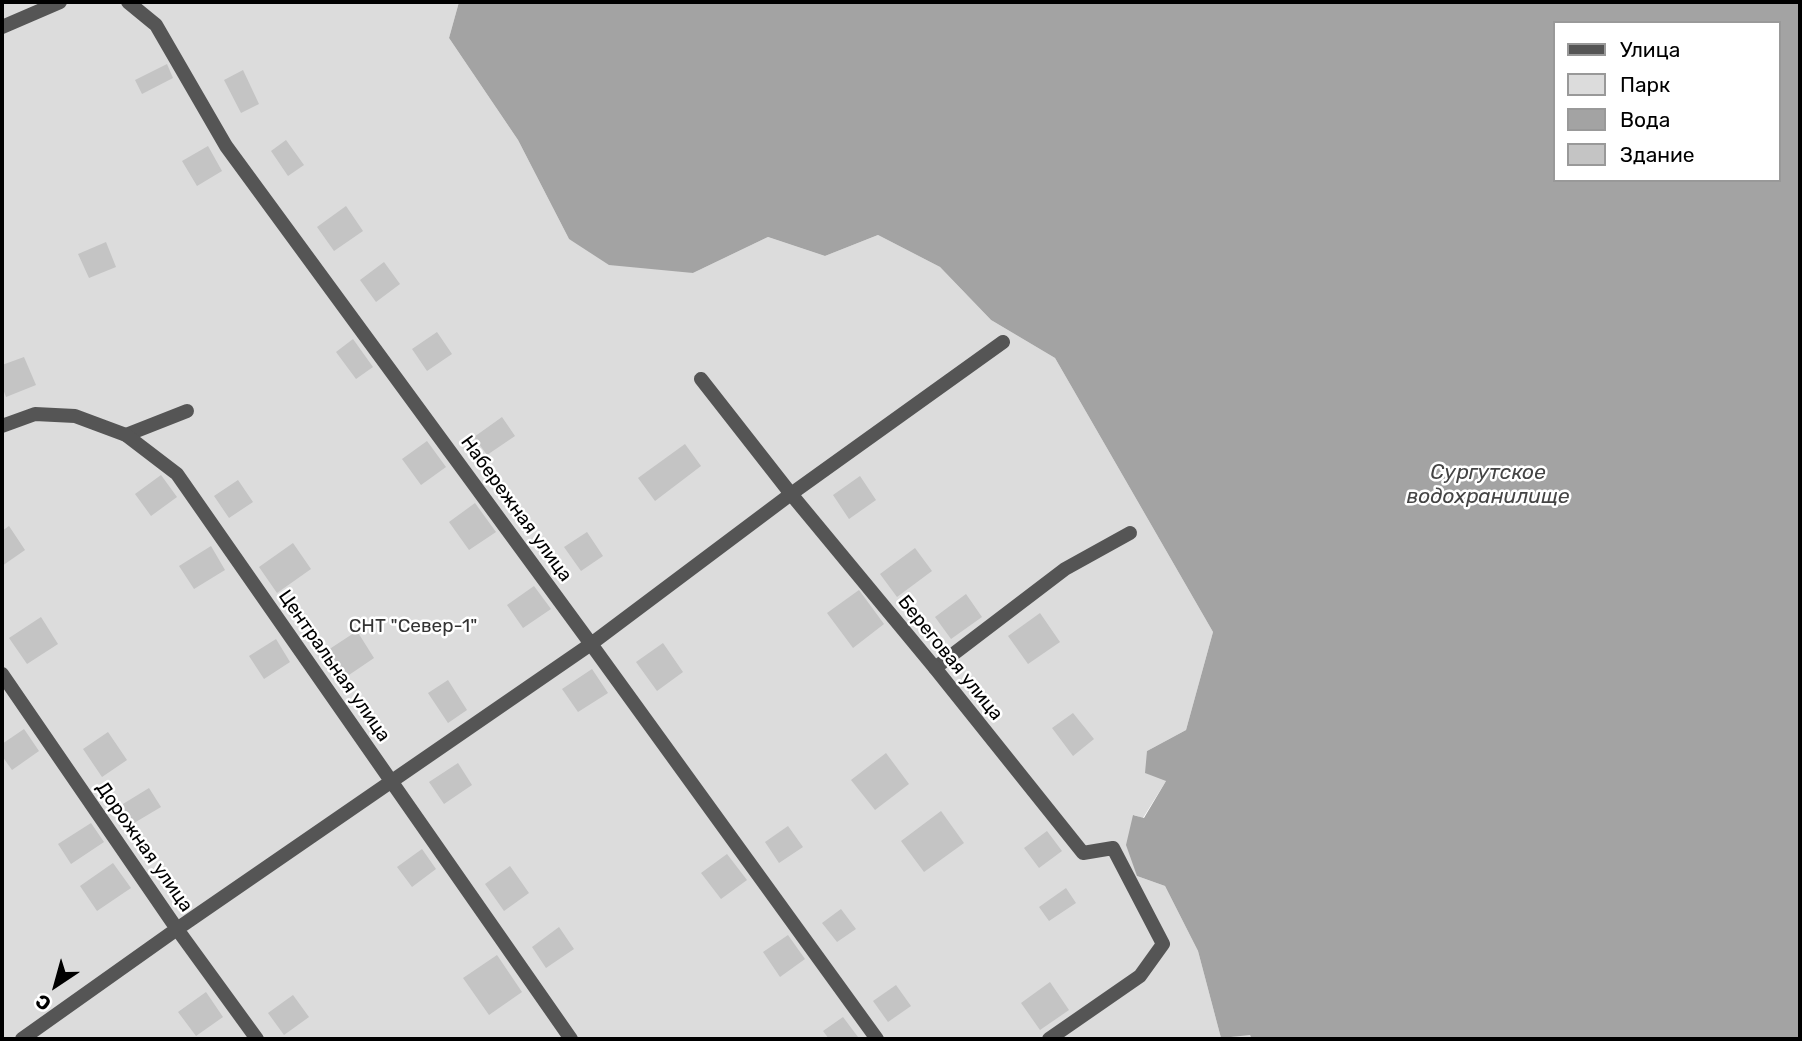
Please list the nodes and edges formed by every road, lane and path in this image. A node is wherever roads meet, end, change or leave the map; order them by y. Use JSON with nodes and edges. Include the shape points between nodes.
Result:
{"nodes":[{"id":1,"x":60,"y":2,"type":"edge"},
{"id":2,"x":128,"y":2,"type":"edge"},
{"id":3,"x":2,"y":27,"type":"edge"},
{"id":4,"x":1003,"y":342,"type":"dead end"},
{"id":5,"x":701,"y":379,"type":"dead end"},
{"id":6,"x":187,"y":411,"type":"dead end"},
{"id":7,"x":2,"y":426,"type":"edge"},
{"id":8,"x":126,"y":435,"type":"junction"},
{"id":9,"x":791,"y":494,"type":"junction"},
{"id":10,"x":1130,"y":533,"type":"dead end"},
{"id":11,"x":591,"y":644,"type":"junction"},
{"id":12,"x":935,"y":668,"type":"junction"},
{"id":13,"x":2,"y":674,"type":"edge"},
{"id":14,"x":391,"y":781,"type":"junction"},
{"id":15,"x":177,"y":929,"type":"junction"},
{"id":16,"x":22,"y":1039,"type":"edge"},
{"id":17,"x":257,"y":1039,"type":"edge"},
{"id":18,"x":571,"y":1039,"type":"edge"},
{"id":19,"x":877,"y":1039,"type":"edge"},
{"id":20,"x":1049,"y":1039,"type":"edge"}],
"edges":[{"from":1,"to":3,"type":"street"},
{"from":2,"to":11,"type":"street","name":"Набережная улица","via":[[156,24],[226,146]]},
{"from":4,"to":9,"type":"street"},
{"from":5,"to":9,"type":"street","name":"Береговая улица"},
{"from":6,"to":8,"type":"street"},
{"from":7,"to":8,"type":"street","name":"Центральная улица","via":[[35,414],[75,416]]},
{"from":8,"to":14,"type":"street","name":"Центральная улица","via":[[177,474]]},
{"from":9,"to":11,"type":"street"},
{"from":9,"to":12,"type":"street","name":"Береговая улица"},
{"from":10,"to":12,"type":"street","via":[[1065,569]]},
{"from":11,"to":14,"type":"street"},
{"from":11,"to":19,"type":"street","name":"Набережная улица"},
{"from":12,"to":20,"type":"street","name":"Береговая улица","via":[[1083,853],[1113,848],[1163,944],[1140,976]]},
{"from":13,"to":15,"type":"street","name":"Дорожная улица"},
{"from":14,"to":15,"type":"street"},
{"from":14,"to":18,"type":"street","name":"Центральная улица"},
{"from":15,"to":16,"type":"street"},
{"from":15,"to":17,"type":"street","name":"Дорожная улица"}]}
